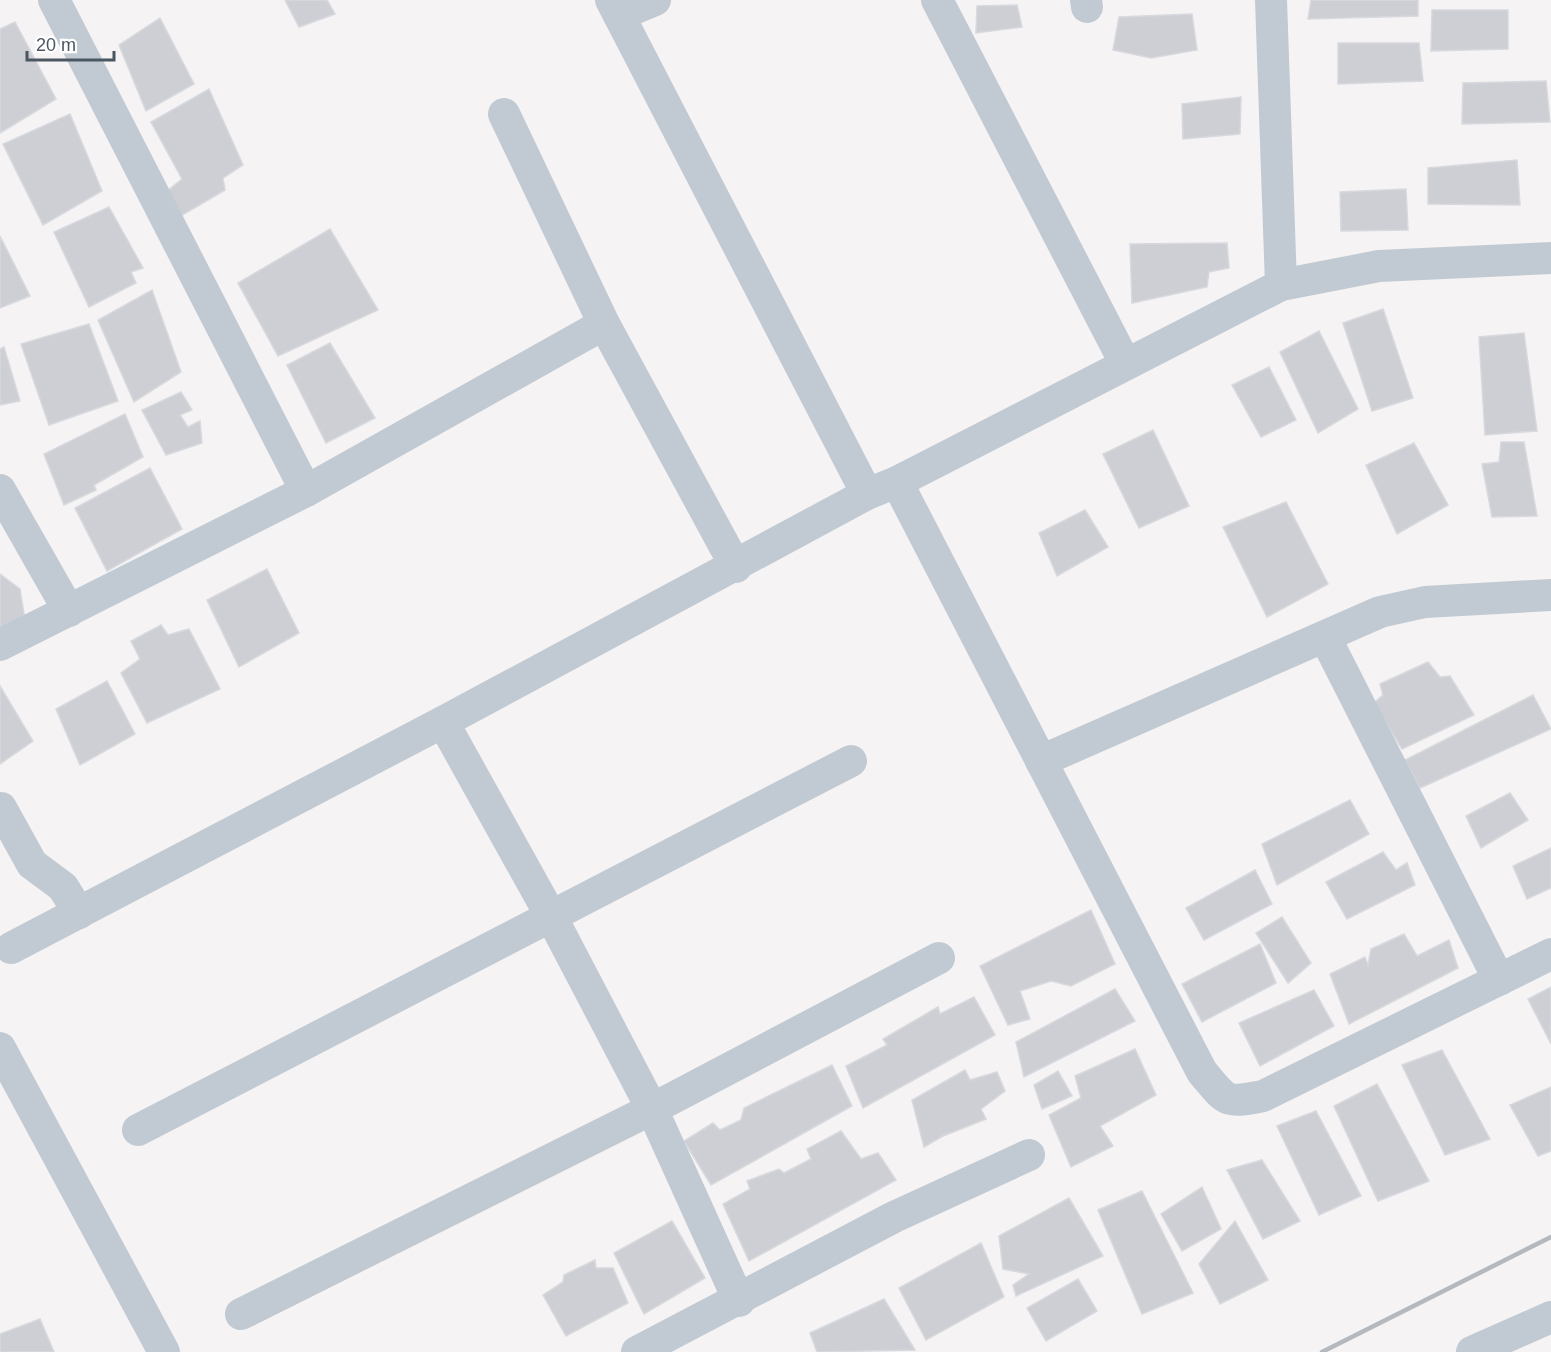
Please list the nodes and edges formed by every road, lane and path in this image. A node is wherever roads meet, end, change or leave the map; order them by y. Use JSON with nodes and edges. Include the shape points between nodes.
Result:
{"nodes":[{"id":1,"x":655,"y":0,"type":"edge"},
{"id":2,"x":937,"y":0,"type":"edge"},
{"id":3,"x":1271,"y":0,"type":"edge"},
{"id":4,"x":61,"y":2,"type":"edge"},
{"id":5,"x":615,"y":8,"type":"edge"},
{"id":6,"x":504,"y":114,"type":"dead end"},
{"id":7,"x":1551,"y":258,"type":"edge"},
{"id":8,"x":1281,"y":285,"type":"junction"},
{"id":9,"x":604,"y":324,"type":"junction"},
{"id":10,"x":1125,"y":363,"type":"junction"},
{"id":11,"x":897,"y":482,"type":"junction"},
{"id":12,"x":0,"y":490,"type":"edge"},
{"id":13,"x":306,"y":491,"type":"junction"},
{"id":14,"x":867,"y":494,"type":"junction"},
{"id":15,"x":736,"y":567,"type":"junction"},
{"id":16,"x":1551,"y":595,"type":"edge"},
{"id":17,"x":69,"y":611,"type":"junction"},
{"id":18,"x":1325,"y":637,"type":"junction"},
{"id":19,"x":0,"y":645,"type":"edge"},
{"id":20,"x":443,"y":722,"type":"junction"},
{"id":21,"x":851,"y":761,"type":"dead end"},
{"id":22,"x":1041,"y":761,"type":"junction"},
{"id":23,"x":1,"y":808,"type":"edge"},
{"id":24,"x":79,"y":913,"type":"junction"},
{"id":25,"x":552,"y":918,"type":"junction"},
{"id":26,"x":11,"y":948,"type":"dead end"},
{"id":27,"x":1551,"y":954,"type":"edge"},
{"id":28,"x":939,"y":958,"type":"dead end"},
{"id":29,"x":1499,"y":980,"type":"junction"},
{"id":30,"x":0,"y":1048,"type":"edge"},
{"id":31,"x":652,"y":1109,"type":"junction"},
{"id":32,"x":138,"y":1130,"type":"dead end"},
{"id":33,"x":1029,"y":1155,"type":"dead end"},
{"id":34,"x":739,"y":1300,"type":"junction"},
{"id":35,"x":241,"y":1314,"type":"dead end"},
{"id":36,"x":1551,"y":1317,"type":"edge"},
{"id":37,"x":164,"y":1352,"type":"edge"},
{"id":38,"x":637,"y":1352,"type":"edge"},
{"id":39,"x":1472,"y":1352,"type":"edge"}],
"edges":[{"from":1,"to":5,"type":"street"},
{"from":2,"to":10,"type":"street"},
{"from":3,"to":8,"type":"street"},
{"from":4,"to":13,"type":"street"},
{"from":5,"to":14,"type":"street"},
{"from":6,"to":9,"type":"street"},
{"from":7,"to":8,"type":"street","via":[[1379,266]]},
{"from":8,"to":10,"type":"street"},
{"from":9,"to":13,"type":"street"},
{"from":9,"to":15,"type":"street"},
{"from":10,"to":11,"type":"street"},
{"from":11,"to":14,"type":"street"},
{"from":11,"to":22,"type":"street"},
{"from":12,"to":17,"type":"street"},
{"from":13,"to":17,"type":"street"},
{"from":14,"to":15,"type":"street"},
{"from":15,"to":20,"type":"street"},
{"from":16,"to":18,"type":"street","via":[[1425,602],[1380,612]]},
{"from":17,"to":19,"type":"street"},
{"from":18,"to":22,"type":"street"},
{"from":18,"to":29,"type":"street"},
{"from":20,"to":24,"type":"street"},
{"from":20,"to":25,"type":"street"},
{"from":21,"to":25,"type":"street"},
{"from":22,"to":29,"type":"street","via":[[1202,1072],[1225,1099],[1238,1101],[1263,1096]]},
{"from":23,"to":24,"type":"street","via":[[33,864],[63,887]]},
{"from":24,"to":26,"type":"street"},
{"from":25,"to":31,"type":"street"},
{"from":25,"to":32,"type":"street"},
{"from":27,"to":29,"type":"street"},
{"from":28,"to":31,"type":"street"},
{"from":30,"to":37,"type":"street"},
{"from":31,"to":34,"type":"street"},
{"from":31,"to":35,"type":"street"},
{"from":33,"to":34,"type":"street","via":[[894,1217]]},
{"from":34,"to":38,"type":"street"},
{"from":36,"to":39,"type":"street"}]}
